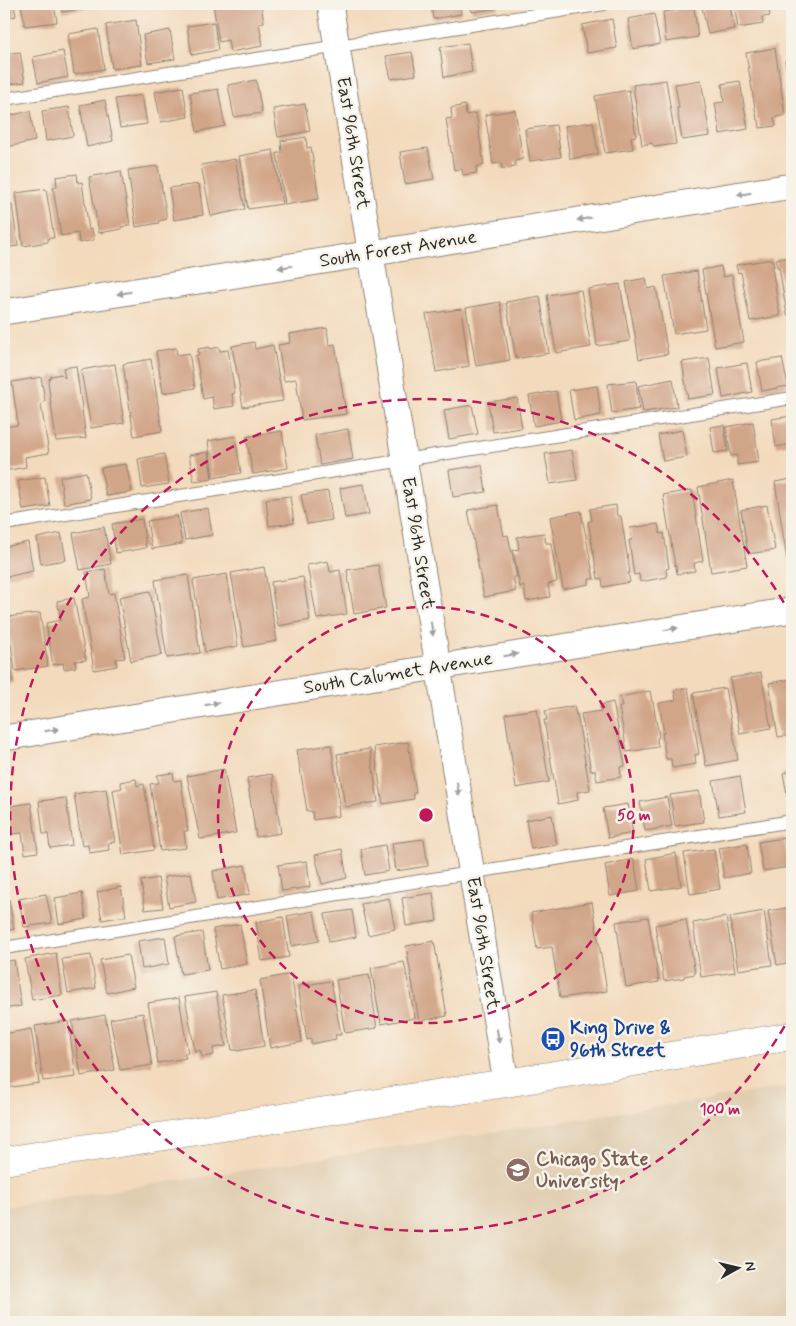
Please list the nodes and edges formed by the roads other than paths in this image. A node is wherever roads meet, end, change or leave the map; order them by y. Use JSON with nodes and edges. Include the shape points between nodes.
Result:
{"nodes":[{"id":1,"x":330,"y":4,"type":"edge"},
{"id":2,"x":604,"y":4,"type":"edge"},
{"id":3,"x":337,"y":46,"type":"junction"},
{"id":4,"x":4,"y":99,"type":"edge"},
{"id":5,"x":792,"y":186,"type":"edge"},
{"id":6,"x":371,"y":253,"type":"junction"},
{"id":7,"x":4,"y":312,"type":"edge"},
{"id":8,"x":792,"y":398,"type":"edge"},
{"id":9,"x":405,"y":460,"type":"junction"},
{"id":10,"x":4,"y":524,"type":"edge"},
{"id":11,"x":792,"y":610,"type":"edge"},
{"id":12,"x":439,"y":667,"type":"junction"},
{"id":13,"x":4,"y":738,"type":"edge"},
{"id":14,"x":792,"y":821,"type":"edge"},
{"id":15,"x":472,"y":872,"type":"junction"},
{"id":16,"x":4,"y":948,"type":"edge"},
{"id":17,"x":792,"y":1036,"type":"edge"},
{"id":18,"x":506,"y":1083,"type":"junction"},
{"id":19,"x":4,"y":1161,"type":"edge"}],
"edges":[{"from":1,"to":3,"type":"street","name":"East 96th Street"},
{"from":2,"to":3,"type":"lane"},
{"from":3,"to":4,"type":"lane"},
{"from":3,"to":6,"type":"street","name":"East 96th Street"},
{"from":5,"to":6,"type":"street","name":"South Forest Avenue","one_way":true},
{"from":6,"to":7,"type":"street","name":"South Forest Avenue","one_way":true},
{"from":6,"to":9,"type":"street","name":"East 96th Street"},
{"from":8,"to":9,"type":"lane"},
{"from":9,"to":10,"type":"lane"},
{"from":9,"to":12,"type":"street","name":"East 96th Street","one_way":true},
{"from":12,"to":11,"type":"street","name":"South Calumet Avenue","one_way":true},
{"from":13,"to":12,"type":"street","name":"South Calumet Avenue","one_way":true},
{"from":12,"to":15,"type":"street","name":"East 96th Street","one_way":true},
{"from":14,"to":15,"type":"lane"},
{"from":15,"to":16,"type":"lane"},
{"from":15,"to":18,"type":"street","name":"East 96th Street","one_way":true},
{"from":17,"to":18,"type":"street"},
{"from":18,"to":19,"type":"street"}]}
